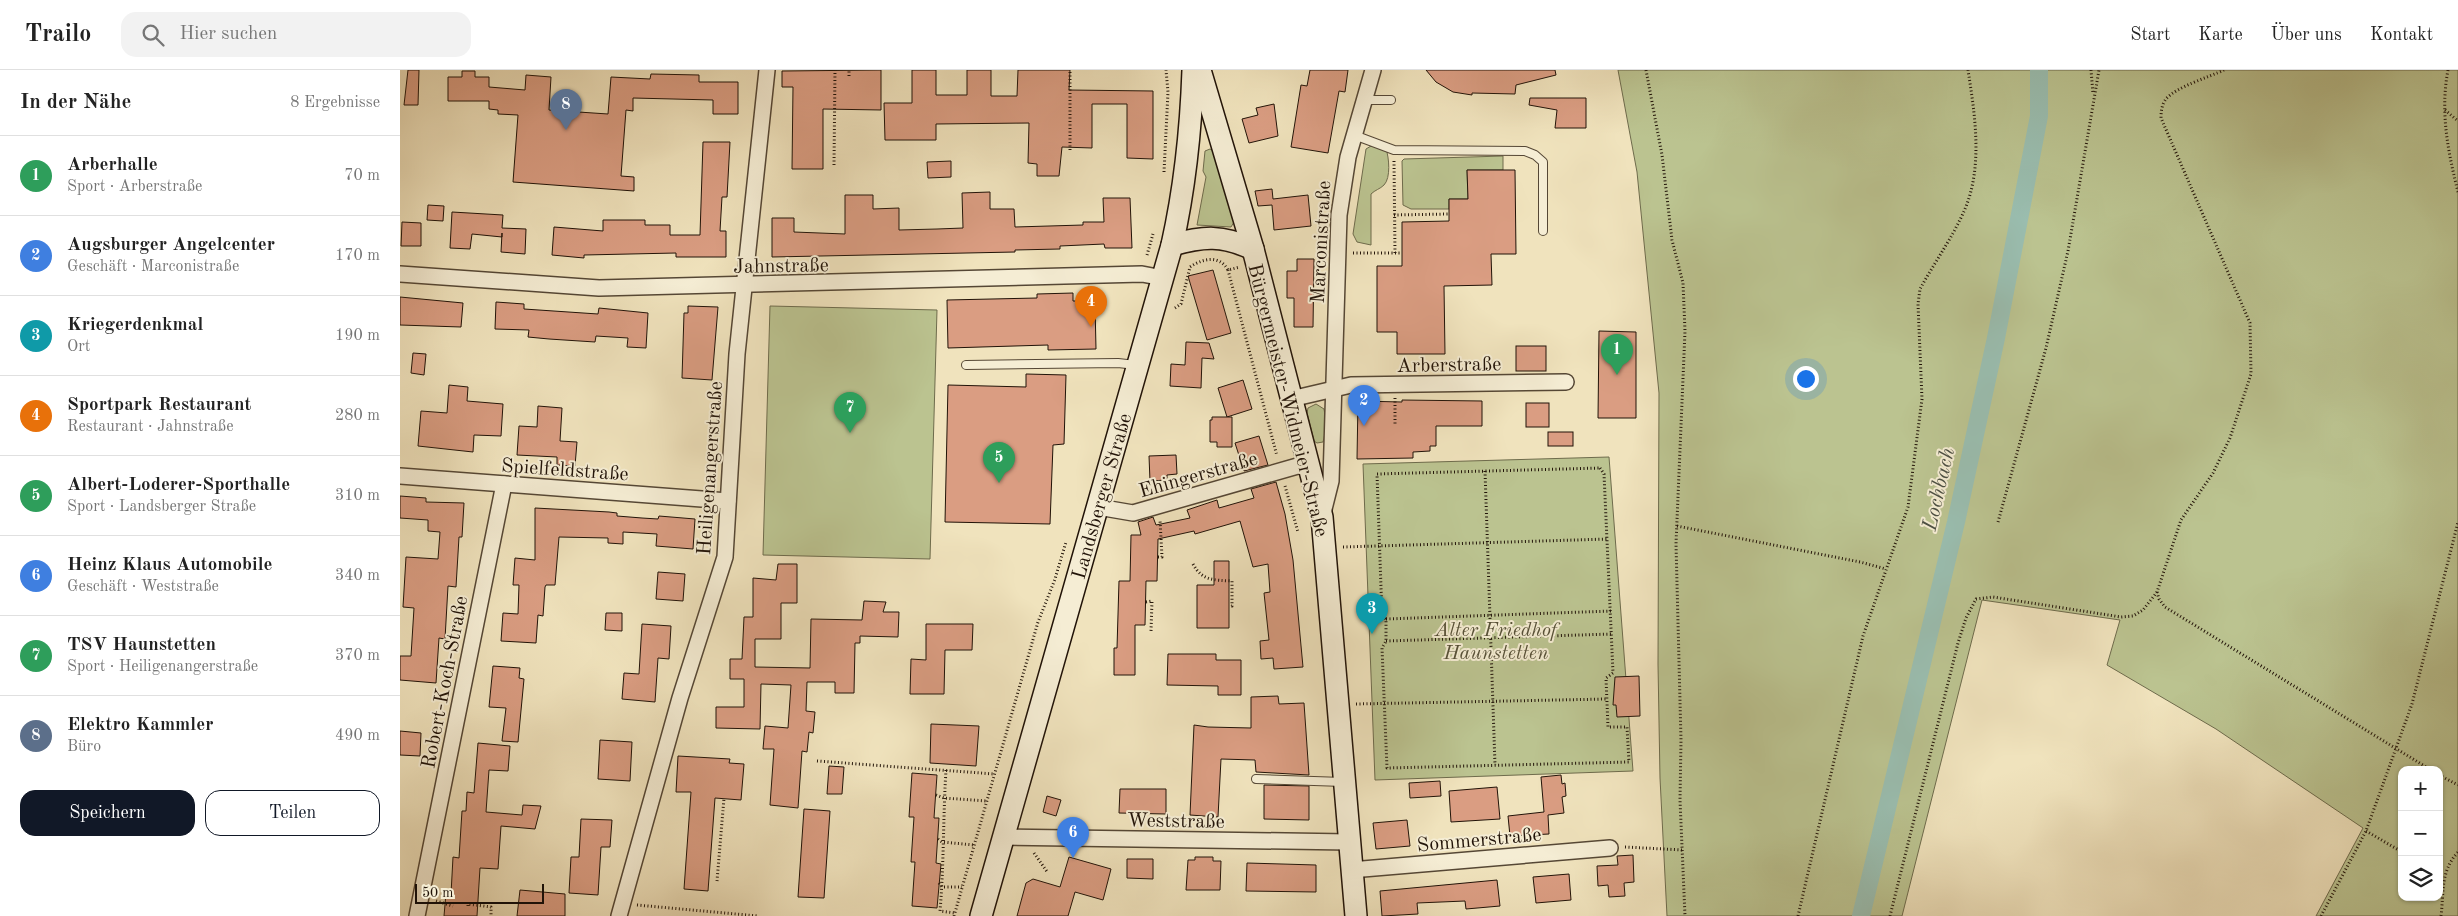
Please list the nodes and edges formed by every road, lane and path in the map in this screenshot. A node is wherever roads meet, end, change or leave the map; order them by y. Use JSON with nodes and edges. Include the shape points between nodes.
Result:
{"nodes":[{"id":1,"x":767,"y":70,"type":"edge"},
{"id":2,"x":835,"y":70,"type":"edge"},
{"id":3,"x":849,"y":70,"type":"edge"},
{"id":4,"x":1070,"y":70,"type":"edge"},
{"id":5,"x":1166,"y":70,"type":"edge"},
{"id":6,"x":1193,"y":70,"type":"edge"},
{"id":7,"x":1200,"y":70,"type":"edge"},
{"id":8,"x":1373,"y":70,"type":"edge"},
{"id":9,"x":1646,"y":70,"type":"edge"},
{"id":10,"x":1968,"y":70,"type":"edge"},
{"id":11,"x":2091,"y":70,"type":"edge"},
{"id":12,"x":2099,"y":70,"type":"edge"},
{"id":13,"x":2224,"y":70,"type":"edge"},
{"id":14,"x":2448,"y":70,"type":"edge"},
{"id":15,"x":849,"y":76,"type":"dead end"},
{"id":16,"x":1364,"y":100,"type":"junction"},
{"id":17,"x":1391,"y":100,"type":"dead end"},
{"id":18,"x":2094,"y":100,"type":"junction"},
{"id":19,"x":2444,"y":110,"type":"junction"},
{"id":20,"x":2458,"y":121,"type":"edge"},
{"id":21,"x":1354,"y":135,"type":"junction"},
{"id":22,"x":1070,"y":150,"type":"dead end"},
{"id":23,"x":1394,"y":150,"type":"junction"},
{"id":24,"x":834,"y":165,"type":"dead end"},
{"id":25,"x":1164,"y":174,"type":"dead end"},
{"id":26,"x":2458,"y":192,"type":"edge"},
{"id":27,"x":1448,"y":214,"type":"dead end"},
{"id":28,"x":1394,"y":215,"type":"junction"},
{"id":29,"x":1543,"y":231,"type":"dead end"},
{"id":30,"x":1154,"y":232,"type":"dead end"},
{"id":31,"x":1172,"y":245,"type":"junction"},
{"id":32,"x":1337,"y":253,"type":"junction"},
{"id":33,"x":1395,"y":253,"type":"junction"},
{"id":34,"x":1402,"y":253,"type":"dead end"},
{"id":35,"x":1255,"y":255,"type":"junction"},
{"id":36,"x":1228,"y":270,"type":"junction"},
{"id":37,"x":400,"y":274,"type":"edge"},
{"id":38,"x":1142,"y":274,"type":"junction"},
{"id":39,"x":1163,"y":278,"type":"junction"},
{"id":40,"x":743,"y":286,"type":"junction"},
{"id":41,"x":1175,"y":308,"type":"dead end"},
{"id":42,"x":966,"y":365,"type":"dead end"},
{"id":43,"x":1138,"y":365,"type":"junction"},
{"id":44,"x":1566,"y":382,"type":"dead end"},
{"id":45,"x":1395,"y":385,"type":"junction"},
{"id":46,"x":1333,"y":391,"type":"junction"},
{"id":47,"x":1291,"y":399,"type":"junction"},
{"id":48,"x":1395,"y":425,"type":"dead end"},
{"id":49,"x":1308,"y":463,"type":"junction"},
{"id":50,"x":1281,"y":470,"type":"junction"},
{"id":51,"x":1485,"y":471,"type":"junction"},
{"id":52,"x":400,"y":476,"type":"edge"},
{"id":53,"x":504,"y":484,"type":"junction"},
{"id":54,"x":728,"y":501,"type":"junction"},
{"id":55,"x":1158,"y":506,"type":"junction"},
{"id":56,"x":1098,"y":507,"type":"junction"},
{"id":57,"x":1322,"y":517,"type":"junction"},
{"id":58,"x":1998,"y":522,"type":"dead end"},
{"id":59,"x":2458,"y":522,"type":"edge"},
{"id":60,"x":1677,"y":526,"type":"junction"},
{"id":61,"x":1298,"y":532,"type":"dead end"},
{"id":62,"x":1608,"y":538,"type":"junction"},
{"id":63,"x":1066,"y":541,"type":"dead end"},
{"id":64,"x":1487,"y":543,"type":"junction"},
{"id":65,"x":1379,"y":547,"type":"junction"},
{"id":66,"x":1325,"y":548,"type":"junction"},
{"id":67,"x":1158,"y":557,"type":"dead end"},
{"id":68,"x":1193,"y":564,"type":"dead end"},
{"id":69,"x":1886,"y":569,"type":"junction"},
{"id":70,"x":2157,"y":592,"type":"junction"},
{"id":71,"x":1146,"y":602,"type":"dead end"},
{"id":72,"x":1229,"y":606,"type":"dead end"},
{"id":73,"x":1611,"y":611,"type":"junction"},
{"id":74,"x":1490,"y":615,"type":"junction"},
{"id":75,"x":1386,"y":619,"type":"junction"},
{"id":76,"x":1151,"y":630,"type":"dead end"},
{"id":77,"x":1612,"y":634,"type":"junction"},
{"id":78,"x":1490,"y":638,"type":"junction"},
{"id":79,"x":1386,"y":642,"type":"junction"},
{"id":80,"x":1607,"y":699,"type":"junction"},
{"id":81,"x":1493,"y":701,"type":"junction"},
{"id":82,"x":1384,"y":703,"type":"junction"},
{"id":83,"x":1338,"y":705,"type":"junction"},
{"id":84,"x":2394,"y":749,"type":"junction"},
{"id":85,"x":817,"y":760,"type":"dead end"},
{"id":86,"x":1495,"y":765,"type":"junction"},
{"id":87,"x":2424,"y":766,"type":"edge"},
{"id":88,"x":946,"y":770,"type":"junction"},
{"id":89,"x":994,"y":774,"type":"junction"},
{"id":90,"x":2443,"y":776,"type":"edge"},
{"id":91,"x":1256,"y":779,"type":"dead end"},
{"id":92,"x":1343,"y":782,"type":"junction"},
{"id":93,"x":2458,"y":785,"type":"edge"},
{"id":94,"x":936,"y":795,"type":"dead end"},
{"id":95,"x":724,"y":798,"type":"dead end"},
{"id":96,"x":944,"y":798,"type":"junction"},
{"id":97,"x":987,"y":800,"type":"junction"},
{"id":98,"x":2366,"y":831,"type":"junction"},
{"id":99,"x":1003,"y":837,"type":"junction"},
{"id":100,"x":1024,"y":838,"type":"junction"},
{"id":101,"x":938,"y":839,"type":"dead end"},
{"id":102,"x":942,"y":842,"type":"junction"},
{"id":103,"x":1349,"y":842,"type":"junction"},
{"id":104,"x":974,"y":844,"type":"junction"},
{"id":105,"x":1610,"y":848,"type":"joint"},
{"id":106,"x":1682,"y":850,"type":"junction"},
{"id":107,"x":2398,"y":850,"type":"edge"},
{"id":108,"x":2458,"y":852,"type":"edge"},
{"id":109,"x":1351,"y":870,"type":"junction"},
{"id":110,"x":1048,"y":873,"type":"dead end"},
{"id":111,"x":2444,"y":877,"type":"joint"},
{"id":112,"x":717,"y":881,"type":"dead end"},
{"id":113,"x":941,"y":885,"type":"junction"},
{"id":114,"x":962,"y":887,"type":"junction"},
{"id":115,"x":468,"y":906,"type":"dead end"},
{"id":116,"x":621,"y":910,"type":"edge"},
{"id":117,"x":954,"y":914,"type":"edge"},
{"id":118,"x":417,"y":916,"type":"edge"},
{"id":119,"x":491,"y":916,"type":"edge"},
{"id":120,"x":758,"y":916,"type":"edge"},
{"id":121,"x":980,"y":916,"type":"edge"},
{"id":122,"x":1356,"y":916,"type":"edge"},
{"id":123,"x":1684,"y":916,"type":"edge"},
{"id":124,"x":1798,"y":916,"type":"edge"},
{"id":125,"x":1890,"y":916,"type":"edge"},
{"id":126,"x":2321,"y":916,"type":"edge"},
{"id":127,"x":2441,"y":916,"type":"edge"}],
"edges":[{"from":1,"to":40,"type":"street","name":"Heiligenangerstraße"},
{"from":2,"to":24,"type":"path"},
{"from":3,"to":15,"type":"path"},
{"from":4,"to":22,"type":"path"},
{"from":5,"to":25,"type":"path"},
{"from":6,"to":31,"type":"street","name":"Landsberger Straße","via":[[1187,162]]},
{"from":7,"to":35,"type":"street","name":"Bürgermeister-Widmeier-Straße"},
{"from":8,"to":16,"type":"street","name":"Marconistraße"},
{"from":9,"to":60,"type":"path","via":[[1662,155],[1672,240],[1683,282],[1685,331]]},
{"from":10,"to":69,"type":"path","via":[[1976,171],[1965,210],[1920,290],[1922,399],[1908,507]]},
{"from":11,"to":18,"type":"path"},
{"from":12,"to":18,"type":"path"},
{"from":13,"to":70,"type":"path","via":[[2176,91],[2163,103],[2161,118],[2250,322],[2252,374],[2230,438],[2213,473],[2181,520]]},
{"from":14,"to":19,"type":"path"},
{"from":16,"to":17,"type":"lane"},
{"from":16,"to":21,"type":"street","name":"Marconistraße"},
{"from":18,"to":58,"type":"path","via":[[2068,251]]},
{"from":19,"to":20,"type":"path"},
{"from":19,"to":26,"type":"path"},
{"from":21,"to":23,"type":"lane"},
{"from":21,"to":32,"type":"street","name":"Marconistraße","via":[[1342,186]]},
{"from":23,"to":28,"type":"path"},
{"from":23,"to":29,"type":"lane","via":[[1525,150],[1535,155],[1542,162]]},
{"from":27,"to":28,"type":"path"},
{"from":28,"to":33,"type":"path"},
{"from":30,"to":38,"type":"path"},
{"from":31,"to":35,"type":"street","via":[[1214,237],[1236,241]]},
{"from":31,"to":39,"type":"street","name":"Landsberger Straße"},
{"from":32,"to":33,"type":"path"},
{"from":32,"to":46,"type":"street","name":"Marconistraße"},
{"from":33,"to":34,"type":"path"},
{"from":35,"to":36,"type":"path"},
{"from":35,"to":47,"type":"street","name":"Bürgermeister-Widmeier-Straße"},
{"from":36,"to":41,"type":"path","via":[[1225,264],[1203,259],[1190,267],[1180,304]]},
{"from":36,"to":50,"type":"path"},
{"from":37,"to":40,"type":"street","name":"Jahnstraße","via":[[599,288]]},
{"from":38,"to":39,"type":"street","name":"Jahnstraße"},
{"from":38,"to":40,"type":"street","name":"Jahnstraße"},
{"from":39,"to":43,"type":"street","name":"Landsberger Straße"},
{"from":40,"to":54,"type":"street","name":"Heiligenangerstraße"},
{"from":42,"to":43,"type":"lane"},
{"from":43,"to":56,"type":"street","name":"Landsberger Straße"},
{"from":44,"to":45,"type":"street","name":"Arberstraße"},
{"from":45,"to":46,"type":"street","name":"Arberstraße","via":[[1351,385]]},
{"from":45,"to":48,"type":"path"},
{"from":46,"to":47,"type":"street"},
{"from":46,"to":57,"type":"street","name":"Marconistraße","via":[[1330,481]]},
{"from":47,"to":49,"type":"street","name":"Bürgermeister-Widmeier-Straße"},
{"from":49,"to":50,"type":"street","name":"Ehingerstraße"},
{"from":49,"to":57,"type":"street","name":"Bürgermeister-Widmeier-Straße"},
{"from":50,"to":55,"type":"street","name":"Ehingerstraße"},
{"from":50,"to":61,"type":"path"},
{"from":51,"to":62,"type":"path","via":[[1600,468],[1604,474]]},
{"from":51,"to":64,"type":"path"},
{"from":51,"to":65,"type":"path","via":[[1377,474]]},
{"from":52,"to":53,"type":"street","name":"Spielfeldstraße"},
{"from":53,"to":54,"type":"street","name":"Spielfeldstraße"},
{"from":53,"to":118,"type":"street","name":"Robert-Koch-Straße"},
{"from":54,"to":116,"type":"street","name":"Heiligenangerstraße","via":[[722,567],[680,698]]},
{"from":55,"to":56,"type":"street","name":"Ehingerstraße","via":[[1133,513]]},
{"from":55,"to":67,"type":"path","via":[[1163,535],[1162,557]]},
{"from":56,"to":99,"type":"street","name":"Landsberger Straße"},
{"from":57,"to":66,"type":"street","name":"Bürgermeister-Widmeier-Straße"},
{"from":59,"to":84,"type":"path","via":[[2412,704]]},
{"from":60,"to":69,"type":"path"},
{"from":60,"to":106,"type":"path"},
{"from":62,"to":64,"type":"path"},
{"from":62,"to":73,"type":"path"},
{"from":63,"to":89,"type":"path","via":[[1038,622]]},
{"from":64,"to":65,"type":"path"},
{"from":64,"to":74,"type":"path"},
{"from":65,"to":66,"type":"path"},
{"from":65,"to":75,"type":"path","via":[[1382,616]]},
{"from":66,"to":83,"type":"street","name":"Bürgermeister-Widmeier-Straße"},
{"from":68,"to":72,"type":"path","via":[[1198,573],[1208,579],[1232,581],[1232,606]]},
{"from":69,"to":124,"type":"path","via":[[1863,636]]},
{"from":70,"to":84,"type":"path","via":[[2165,607]]},
{"from":70,"to":125,"type":"path","via":[[2142,610],[2133,616],[2121,617],[1993,598],[1976,599],[1958,643]]},
{"from":71,"to":76,"type":"path","via":[[1152,602]]},
{"from":73,"to":74,"type":"path"},
{"from":73,"to":77,"type":"path"},
{"from":74,"to":75,"type":"path"},
{"from":74,"to":78,"type":"path"},
{"from":75,"to":79,"type":"path"},
{"from":77,"to":78,"type":"path"},
{"from":77,"to":80,"type":"path","via":[[1613,672],[1606,678]]},
{"from":78,"to":79,"type":"path"},
{"from":78,"to":81,"type":"path"},
{"from":79,"to":82,"type":"path","via":[[1382,648]]},
{"from":80,"to":81,"type":"path"},
{"from":80,"to":86,"type":"path","via":[[1608,728],[1627,727],[1629,762]]},
{"from":81,"to":82,"type":"path"},
{"from":81,"to":86,"type":"path"},
{"from":82,"to":83,"type":"path"},
{"from":82,"to":86,"type":"path","via":[[1386,768]]},
{"from":83,"to":92,"type":"street","name":"Bürgermeister-Widmeier-Straße"},
{"from":84,"to":87,"type":"path"},
{"from":84,"to":98,"type":"path"},
{"from":85,"to":88,"type":"path"},
{"from":88,"to":89,"type":"path"},
{"from":88,"to":96,"type":"path"},
{"from":89,"to":97,"type":"path"},
{"from":90,"to":93,"type":"path"},
{"from":91,"to":92,"type":"lane"},
{"from":92,"to":103,"type":"street","name":"Bürgermeister-Widmeier-Straße"},
{"from":94,"to":96,"type":"path"},
{"from":95,"to":112,"type":"path"},
{"from":96,"to":97,"type":"path"},
{"from":96,"to":102,"type":"path"},
{"from":97,"to":104,"type":"path"},
{"from":98,"to":107,"type":"path"},
{"from":98,"to":126,"type":"path"},
{"from":99,"to":100,"type":"street","name":"Weststraße"},
{"from":99,"to":121,"type":"street","name":"Landsberger Straße"},
{"from":100,"to":103,"type":"street","name":"Weststraße"},
{"from":100,"to":110,"type":"path"},
{"from":101,"to":102,"type":"path"},
{"from":102,"to":104,"type":"path"},
{"from":102,"to":113,"type":"path","via":[[945,853]]},
{"from":103,"to":109,"type":"street","name":"Bürgermeister-Widmeier-Straße"},
{"from":104,"to":114,"type":"path"},
{"from":105,"to":106,"type":"path","via":[[1630,846]]},
{"from":105,"to":109,"type":"street","name":"Sommerstraße"},
{"from":106,"to":123,"type":"path"},
{"from":108,"to":111,"type":"path","via":[[2447,866]]},
{"from":109,"to":122,"type":"street","name":"Bürgermeister-Widmeier-Straße"},
{"from":111,"to":127,"type":"path"},
{"from":113,"to":114,"type":"path"},
{"from":113,"to":117,"type":"path","via":[[940,911]]},
{"from":114,"to":117,"type":"path"},
{"from":115,"to":119,"type":"path","via":[[491,907]]},
{"from":116,"to":120,"type":"path"}]}
